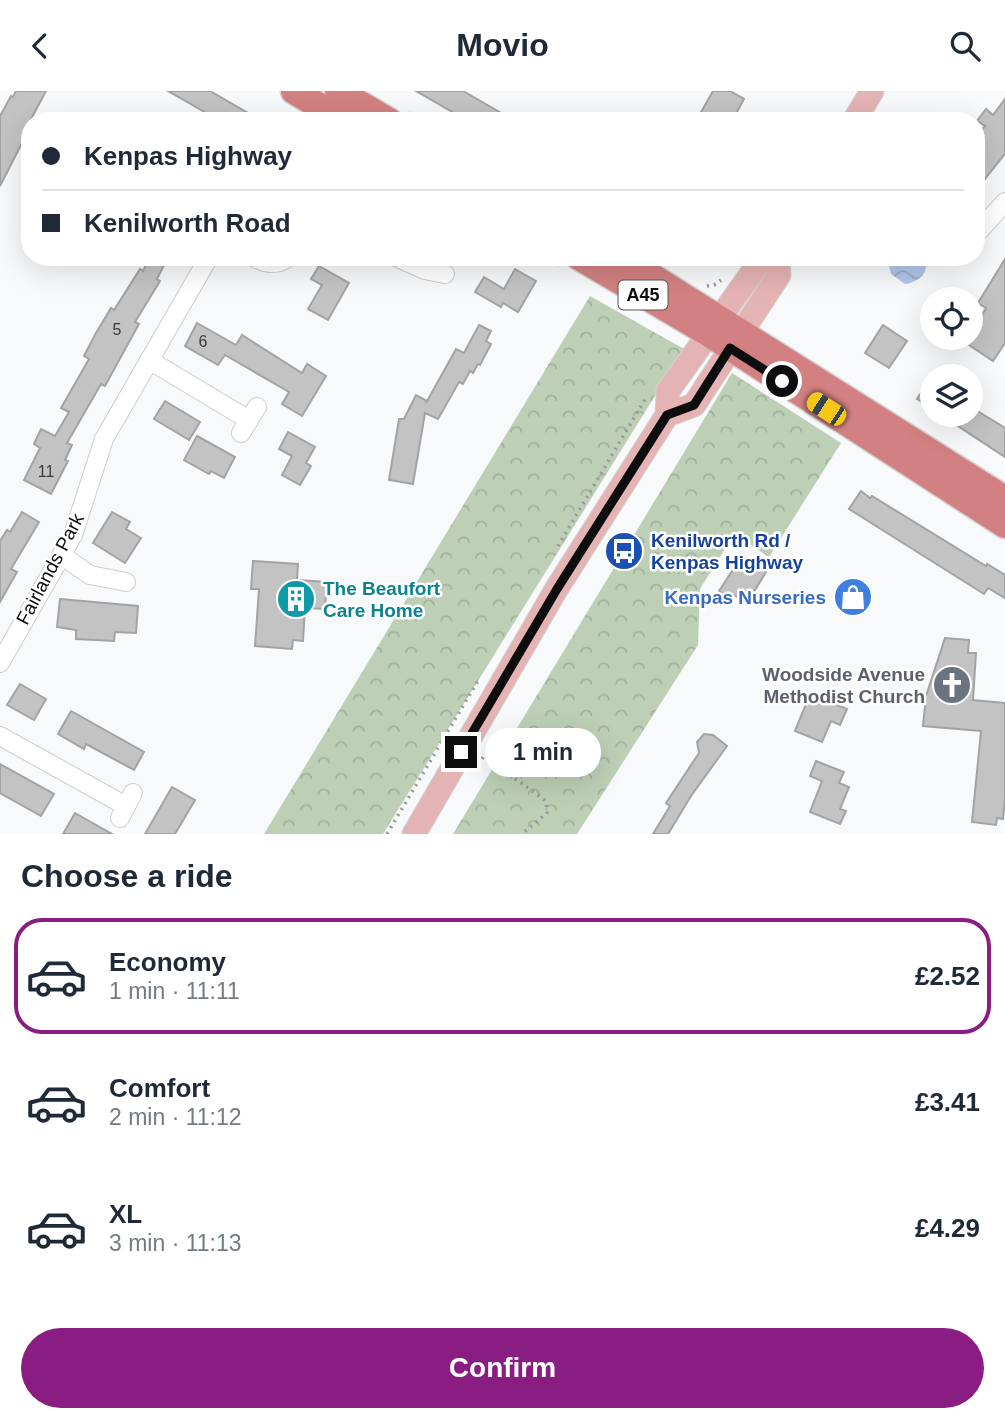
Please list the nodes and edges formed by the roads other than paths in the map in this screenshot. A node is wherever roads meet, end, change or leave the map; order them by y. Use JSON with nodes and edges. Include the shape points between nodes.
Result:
{"nodes":[{"id":1,"x":294,"y":91,"type":"edge"},
{"id":2,"x":338,"y":91,"type":"edge"},
{"id":3,"x":872,"y":91,"type":"edge"},
{"id":4,"x":329,"y":112,"type":"edge"},
{"id":5,"x":374,"y":112,"type":"edge"},
{"id":6,"x":860,"y":112,"type":"edge"},
{"id":7,"x":1005,"y":202,"type":"edge"},
{"id":8,"x":985,"y":224,"type":"edge"},
{"id":9,"x":201,"y":266,"type":"edge"},
{"id":10,"x":416,"y":266,"type":"edge"},
{"id":11,"x":596,"y":266,"type":"edge"},
{"id":12,"x":633,"y":266,"type":"edge"},
{"id":13,"x":758,"y":266,"type":"edge"},
{"id":14,"x":778,"y":266,"type":"edge"},
{"id":15,"x":445,"y":274,"type":"dead end"},
{"id":16,"x":725,"y":333,"type":"junction"},
{"id":17,"x":149,"y":360,"type":"junction"},
{"id":18,"x":249,"y":420,"type":"dead end"},
{"id":19,"x":1005,"y":499,"type":"edge"},
{"id":20,"x":1005,"y":525,"type":"edge"},
{"id":21,"x":61,"y":555,"type":"junction"},
{"id":22,"x":126,"y":582,"type":"dead end"},
{"id":23,"x":0,"y":663,"type":"edge"},
{"id":24,"x":0,"y":736,"type":"edge"},
{"id":25,"x":126,"y":806,"type":"dead end"},
{"id":26,"x":414,"y":834,"type":"edge"}],
"edges":[{"from":1,"to":4,"type":"highway"},
{"from":2,"to":5,"type":"highway"},
{"from":3,"to":6,"type":"main road"},
{"from":7,"to":8,"type":"street"},
{"from":9,"to":17,"type":"street","name":"Fairlands Park"},
{"from":10,"to":15,"type":"street"},
{"from":11,"to":16,"type":"highway","number":"A45"},
{"from":12,"to":16,"type":"highway","number":"A45"},
{"from":13,"to":16,"type":"main road"},
{"from":14,"to":16,"type":"main road","via":[[779,275]]},
{"from":16,"to":19,"type":"highway","number":"A45"},
{"from":16,"to":20,"type":"highway","number":"A45"},
{"from":16,"to":26,"type":"main road","via":[[668,391],[667,415],[550,599]]},
{"from":17,"to":18,"type":"street"},
{"from":17,"to":21,"type":"street","name":"Fairlands Park","via":[[104,439],[81,517]]},
{"from":21,"to":22,"type":"street","via":[[90,575]]},
{"from":21,"to":23,"type":"street","name":"Fairlands Park"},
{"from":24,"to":25,"type":"street"}]}
